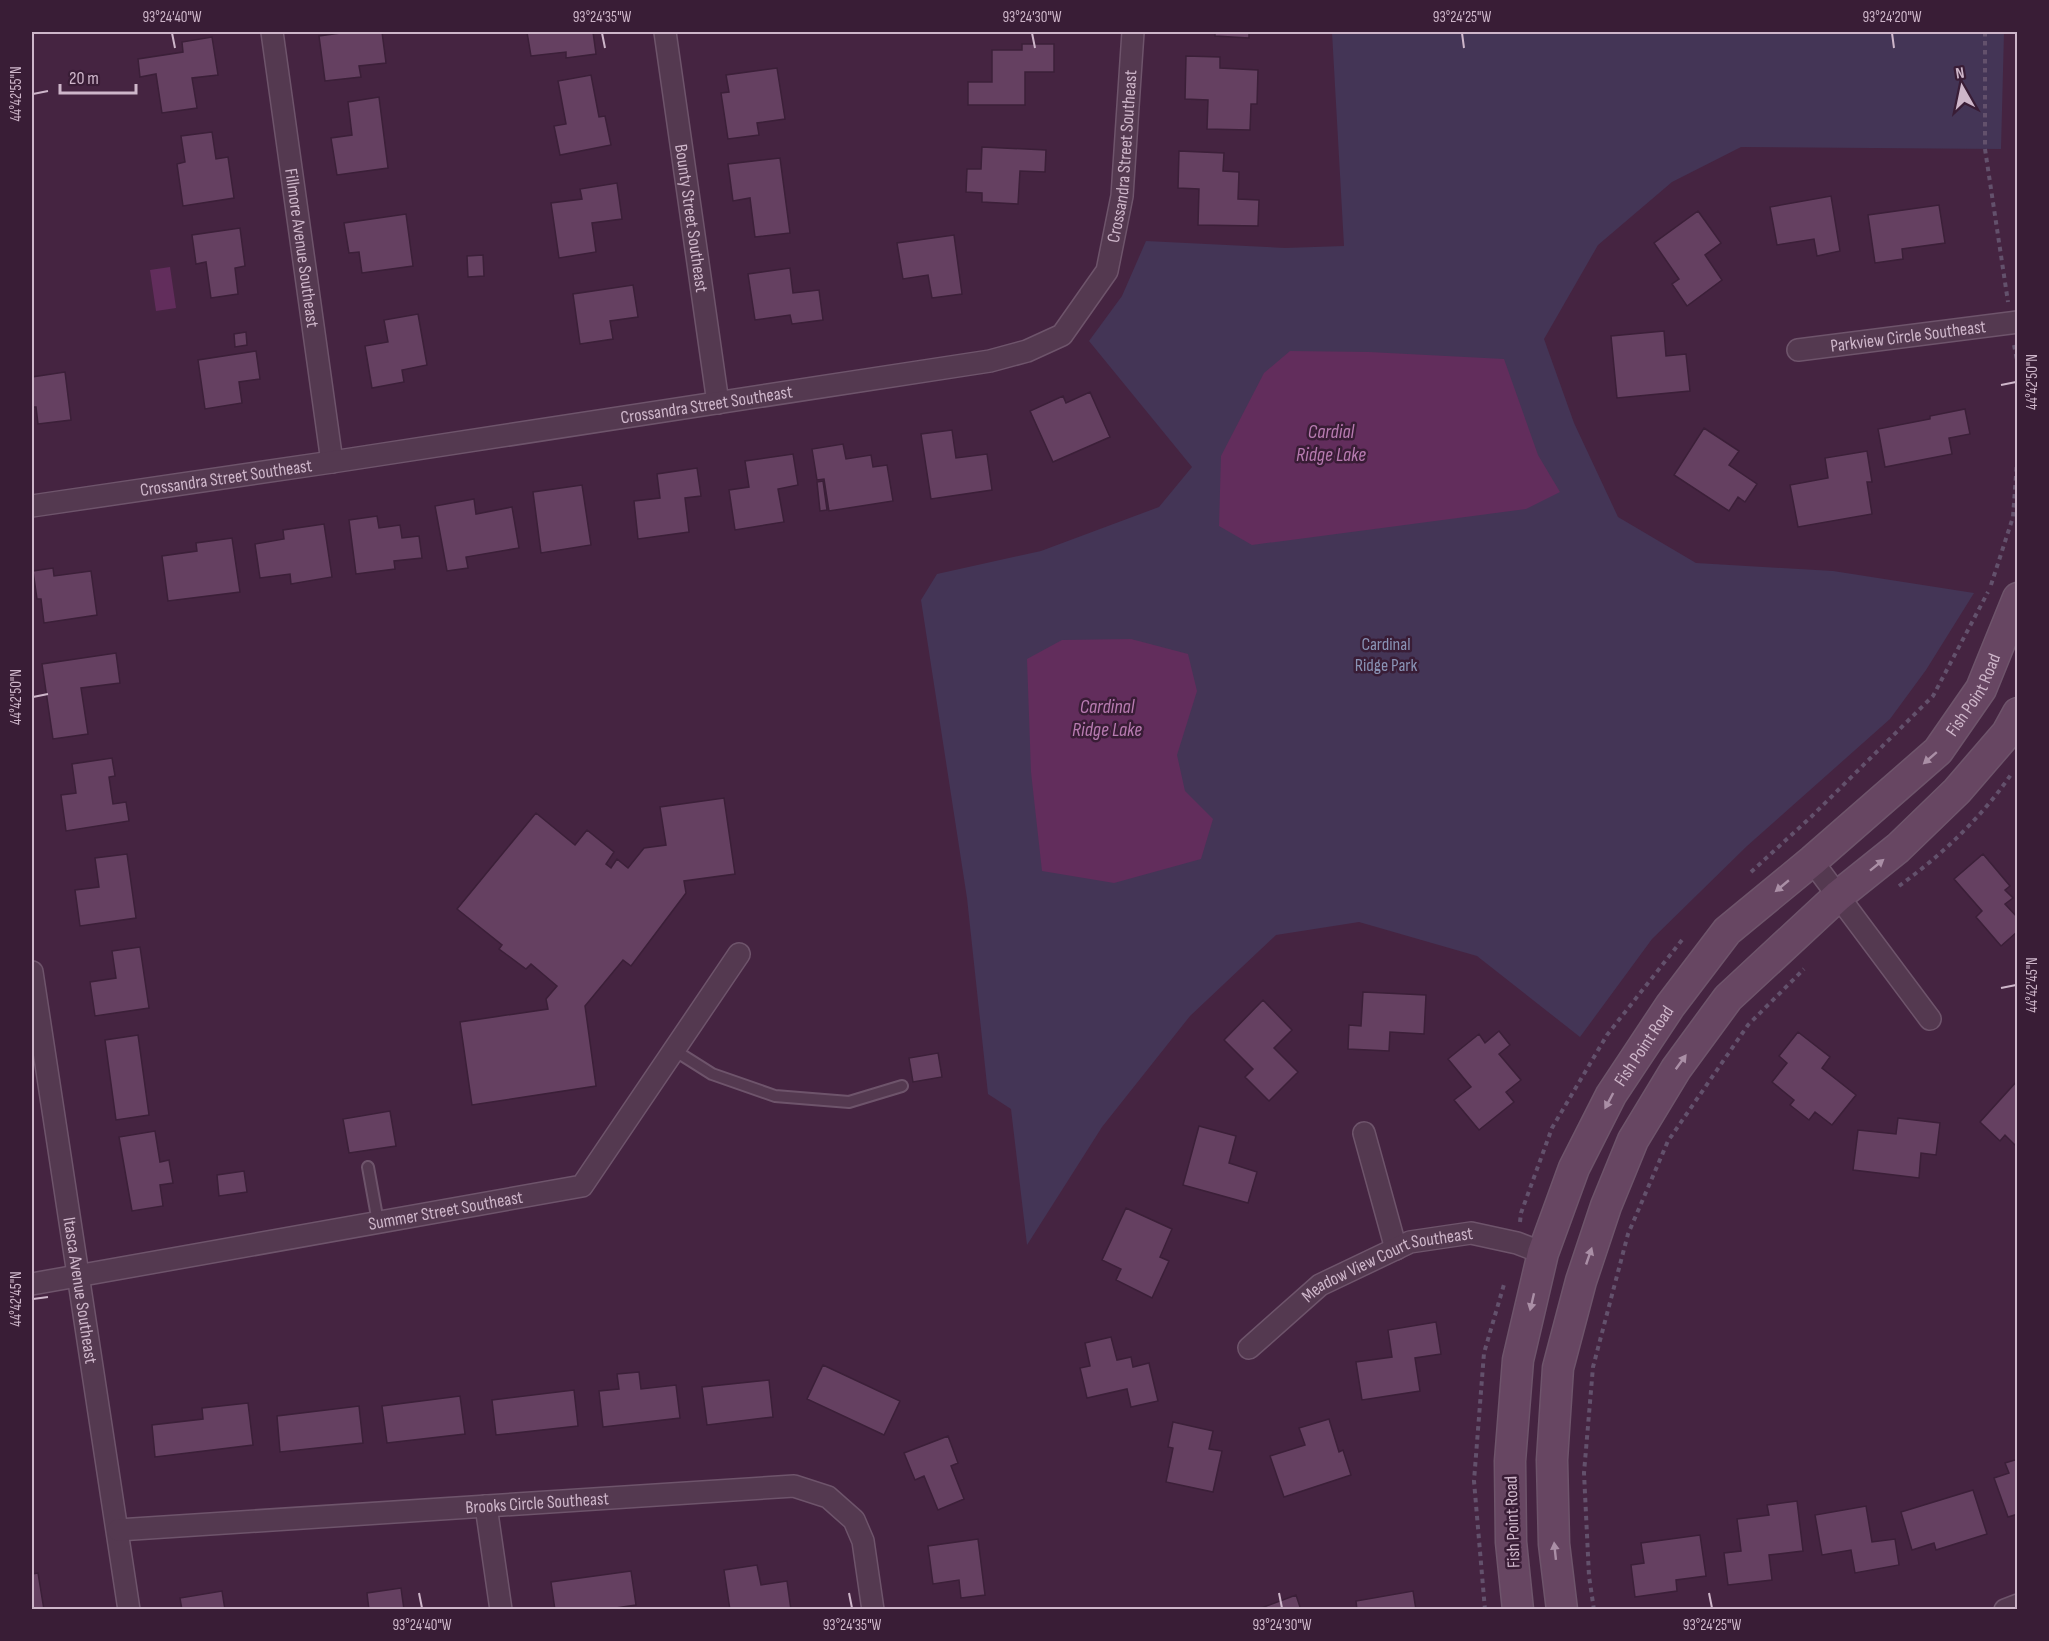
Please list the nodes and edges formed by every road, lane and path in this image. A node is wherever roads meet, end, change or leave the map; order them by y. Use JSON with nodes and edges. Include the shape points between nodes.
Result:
{"nodes":[{"id":1,"x":272,"y":32,"type":"edge"},
{"id":2,"x":665,"y":32,"type":"edge"},
{"id":3,"x":1133,"y":32,"type":"edge"},
{"id":4,"x":1985,"y":32,"type":"edge"},
{"id":5,"x":2014,"y":322,"type":"edge"},
{"id":6,"x":1798,"y":350,"type":"dead end"},
{"id":7,"x":2018,"y":365,"type":"edge"},
{"id":8,"x":718,"y":403,"type":"junction"},
{"id":9,"x":332,"y":462,"type":"junction"},
{"id":10,"x":32,"y":506,"type":"edge"},
{"id":11,"x":2018,"y":598,"type":"edge"},
{"id":12,"x":2018,"y":713,"type":"edge"},
{"id":13,"x":2018,"y":765,"type":"edge"},
{"id":14,"x":1812,"y":861,"type":"junction"},
{"id":15,"x":1898,"y":886,"type":"dead end"},
{"id":16,"x":1838,"y":896,"type":"junction"},
{"id":17,"x":739,"y":954,"type":"dead end"},
{"id":18,"x":1805,"y":968,"type":"dead end"},
{"id":19,"x":32,"y":972,"type":"edge"},
{"id":20,"x":1930,"y":1019,"type":"dead end"},
{"id":21,"x":674,"y":1050,"type":"junction"},
{"id":22,"x":902,"y":1086,"type":"dead end"},
{"id":23,"x":1364,"y":1133,"type":"dead end"},
{"id":24,"x":368,"y":1167,"type":"dead end"},
{"id":25,"x":378,"y":1222,"type":"junction"},
{"id":26,"x":1396,"y":1249,"type":"junction"},
{"id":27,"x":1543,"y":1252,"type":"junction"},
{"id":28,"x":78,"y":1277,"type":"junction"},
{"id":29,"x":32,"y":1284,"type":"edge"},
{"id":30,"x":1249,"y":1348,"type":"dead end"},
{"id":31,"x":486,"y":1506,"type":"junction"},
{"id":32,"x":118,"y":1530,"type":"junction"},
{"id":33,"x":2018,"y":1605,"type":"edge"},
{"id":34,"x":129,"y":1610,"type":"edge"},
{"id":35,"x":501,"y":1610,"type":"edge"},
{"id":36,"x":873,"y":1610,"type":"edge"},
{"id":37,"x":1518,"y":1610,"type":"edge"},
{"id":38,"x":1562,"y":1610,"type":"edge"},
{"id":39,"x":1594,"y":1610,"type":"edge"},
{"id":40,"x":2005,"y":1610,"type":"edge"}],
"edges":[{"from":1,"to":9,"type":"street","name":"Fillmore Avenue Southeast"},
{"from":2,"to":8,"type":"street","name":"Bounty Street Southeast"},
{"from":3,"to":8,"type":"street","name":"Crossandra Street Southeast","via":[[1122,196],[1107,271],[1062,335],[1027,351],[990,361]]},
{"from":4,"to":5,"type":"path","via":[[1985,148]]},
{"from":5,"to":6,"type":"street","name":"Parkview Circle Southeast"},
{"from":5,"to":7,"type":"path"},
{"from":8,"to":9,"type":"street","name":"Crossandra Street Southeast"},
{"from":9,"to":10,"type":"street","name":"Crossandra Street Southeast"},
{"from":11,"to":14,"type":"street","name":"Fish Point Road","one_way":true,"via":[[1981,689],[1938,751]]},
{"from":16,"to":12,"type":"street","one_way":true,"via":[[1898,848],[1957,791],[2007,733]]},
{"from":13,"to":15,"type":"path","via":[[1995,798],[1925,867]]},
{"from":14,"to":16,"type":"street"},
{"from":14,"to":27,"type":"street","name":"Fish Point Road","one_way":true,"via":[[1727,931],[1670,1006],[1611,1095],[1579,1158]]},
{"from":16,"to":20,"type":"street"},
{"from":38,"to":16,"type":"street","one_way":true,"via":[[1554,1544],[1552,1470],[1558,1368],[1606,1206],[1633,1140],[1676,1069],[1728,998]]},
{"from":17,"to":21,"type":"street","name":"Summer Street Southeast"},
{"from":18,"to":39,"type":"path","via":[[1748,1025],[1668,1141],[1628,1234],[1593,1367],[1584,1473]]},
{"from":19,"to":28,"type":"street","name":"Itasca Avenue Southeast"},
{"from":21,"to":22,"type":"lane","via":[[712,1074],[775,1096],[849,1102]]},
{"from":21,"to":25,"type":"street","name":"Summer Street Southeast","via":[[582,1186]]},
{"from":23,"to":26,"type":"street"},
{"from":24,"to":25,"type":"lane"},
{"from":25,"to":28,"type":"street","name":"Summer Street Southeast"},
{"from":26,"to":27,"type":"street","name":"Meadow View Court Southeast","via":[[1410,1242],[1471,1233]]},
{"from":26,"to":30,"type":"street","name":"Meadow View Court Southeast","via":[[1320,1285]]},
{"from":27,"to":37,"type":"street","name":"Fish Point Road","one_way":true,"via":[[1518,1360],[1510,1461],[1511,1542]]},
{"from":28,"to":29,"type":"street","name":"Summer Street Southeast"},
{"from":28,"to":32,"type":"street","name":"Itasca Avenue Southeast"},
{"from":31,"to":32,"type":"street","name":"Brooks Circle Southeast"},
{"from":31,"to":35,"type":"street"},
{"from":31,"to":36,"type":"street","name":"Brooks Circle Southeast","via":[[794,1486],[828,1497],[854,1520],[862,1541]]},
{"from":32,"to":34,"type":"street","name":"Itasca Avenue Southeast"},
{"from":33,"to":40,"type":"street"}]}
